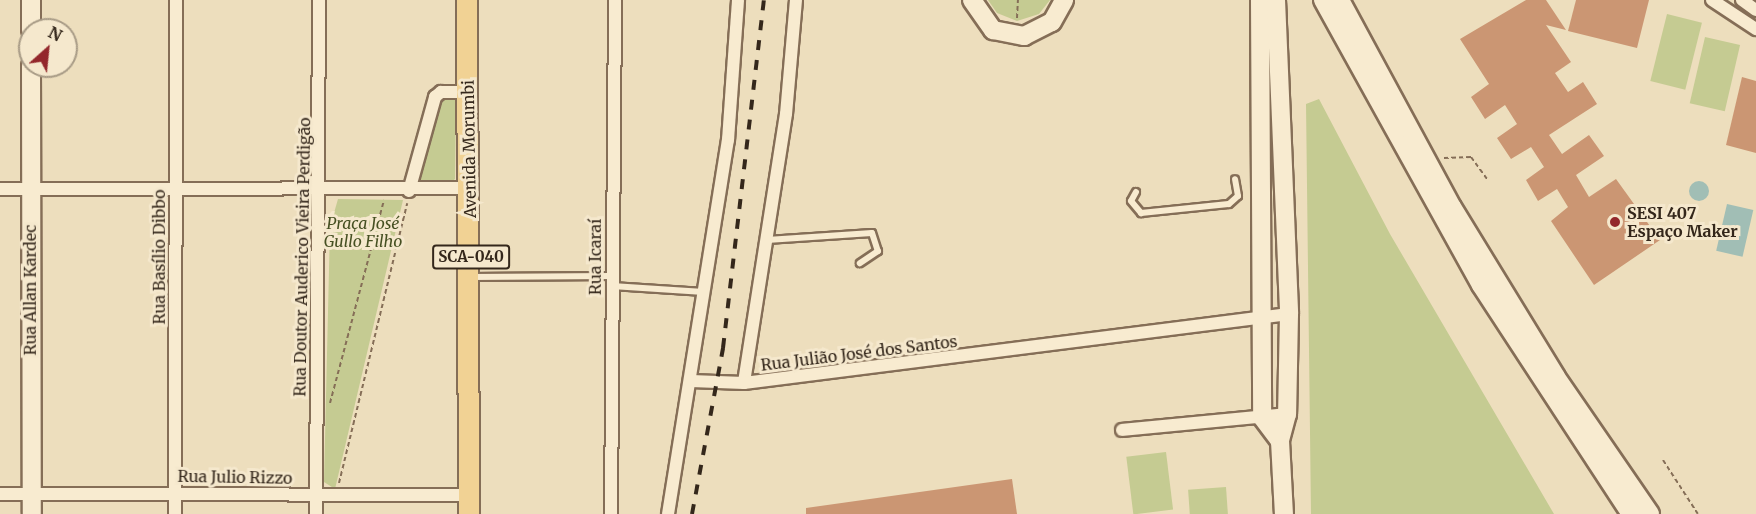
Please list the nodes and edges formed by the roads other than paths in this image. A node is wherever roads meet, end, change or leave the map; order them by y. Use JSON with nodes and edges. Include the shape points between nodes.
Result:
{"nodes":[{"id":1,"x":31,"y":0,"type":"edge"},
{"id":2,"x":176,"y":0,"type":"edge"},
{"id":3,"x":319,"y":0,"type":"edge"},
{"id":4,"x":467,"y":0,"type":"edge"},
{"id":5,"x":615,"y":0,"type":"edge"},
{"id":6,"x":738,"y":0,"type":"edge"},
{"id":7,"x":796,"y":0,"type":"edge"},
{"id":8,"x":1260,"y":0,"type":"edge"},
{"id":9,"x":1276,"y":0,"type":"edge"},
{"id":10,"x":1323,"y":0,"type":"edge"},
{"id":11,"x":1340,"y":0,"type":"edge"},
{"id":12,"x":1712,"y":0,"type":"edge"},
{"id":13,"x":1742,"y":0,"type":"edge"},
{"id":14,"x":971,"y":1,"type":"edge"},
{"id":15,"x":1067,"y":3,"type":"edge"},
{"id":16,"x":1756,"y":10,"type":"edge"},
{"id":17,"x":31,"y":18,"type":"edge"},
{"id":18,"x":1756,"y":29,"type":"edge"},
{"id":19,"x":31,"y":78,"type":"edge"},
{"id":20,"x":467,"y":92,"type":"junction"},
{"id":21,"x":1235,"y":179,"type":"dead end"},
{"id":22,"x":471,"y":188,"type":"junction"},
{"id":23,"x":0,"y":189,"type":"edge"},
{"id":24,"x":30,"y":189,"type":"junction"},
{"id":25,"x":175,"y":191,"type":"junction"},
{"id":26,"x":410,"y":191,"type":"junction"},
{"id":27,"x":320,"y":192,"type":"junction"},
{"id":28,"x":1136,"y":192,"type":"dead end"},
{"id":29,"x":766,"y":240,"type":"junction"},
{"id":30,"x":860,"y":263,"type":"dead end"},
{"id":31,"x":471,"y":277,"type":"junction"},
{"id":32,"x":611,"y":281,"type":"junction"},
{"id":33,"x":706,"y":293,"type":"junction"},
{"id":34,"x":1289,"y":314,"type":"junction"},
{"id":35,"x":1259,"y":320,"type":"junction"},
{"id":36,"x":691,"y":381,"type":"junction"},
{"id":37,"x":744,"y":383,"type":"junction"},
{"id":38,"x":1287,"y":414,"type":"junction"},
{"id":39,"x":1262,"y":417,"type":"junction"},
{"id":40,"x":1122,"y":430,"type":"dead end"},
{"id":41,"x":1280,"y":441,"type":"junction"},
{"id":42,"x":175,"y":492,"type":"junction"},
{"id":43,"x":0,"y":494,"type":"edge"},
{"id":44,"x":32,"y":494,"type":"junction"},
{"id":45,"x":316,"y":494,"type":"junction"},
{"id":46,"x":469,"y":505,"type":"edge"},
{"id":47,"x":32,"y":514,"type":"edge"},
{"id":48,"x":175,"y":514,"type":"edge"},
{"id":49,"x":316,"y":514,"type":"edge"},
{"id":50,"x":610,"y":514,"type":"edge"},
{"id":51,"x":668,"y":514,"type":"edge"},
{"id":52,"x":1284,"y":514,"type":"edge"},
{"id":53,"x":1631,"y":514,"type":"edge"},
{"id":54,"x":1650,"y":514,"type":"edge"}],
"edges":[{"from":1,"to":17,"type":"street"},
{"from":2,"to":25,"type":"street","name":"Rua Basílio Dibbo"},
{"from":3,"to":27,"type":"street","name":"Rua Doutor Auderico Vieira Perdigão"},
{"from":4,"to":20,"type":"main road","name":"Avenida Morumbi","number":"SCA-040"},
{"from":5,"to":32,"type":"street","name":"Rua Icaraí"},
{"from":6,"to":33,"type":"street","via":[[728,140]]},
{"from":7,"to":29,"type":"street","name":"Rua Julião José dos Santos","via":[[786,114]]},
{"from":8,"to":35,"type":"street"},
{"from":9,"to":34,"type":"street"},
{"from":10,"to":53,"type":"street","via":[[1480,285]]},
{"from":11,"to":54,"type":"street","via":[[1452,207],[1556,377]]},
{"from":12,"to":18,"type":"street"},
{"from":13,"to":16,"type":"street"},
{"from":14,"to":15,"type":"street","via":[[981,20],[1008,36],[1039,32]]},
{"from":19,"to":24,"type":"street","name":"Rua Allan Kardec"},
{"from":20,"to":22,"type":"main road","name":"Avenida Morumbi","number":"SCA-040"},
{"from":20,"to":26,"type":"street","via":[[441,92],[435,97]]},
{"from":21,"to":28,"type":"lane","via":[[1238,196],[1229,204],[1141,213],[1131,201]]},
{"from":22,"to":26,"type":"street"},
{"from":22,"to":31,"type":"main road","name":"Avenida Morumbi","number":"SCA-040"},
{"from":23,"to":24,"type":"street"},
{"from":24,"to":25,"type":"street"},
{"from":24,"to":44,"type":"street","name":"Rua Allan Kardec"},
{"from":25,"to":27,"type":"street"},
{"from":25,"to":42,"type":"street","name":"Rua Basílio Dibbo"},
{"from":26,"to":27,"type":"street"},
{"from":27,"to":45,"type":"street","name":"Rua Doutor Auderico Vieira Perdigão"},
{"from":29,"to":30,"type":"lane","via":[[872,233],[878,251]]},
{"from":29,"to":37,"type":"street","name":"Rua Julião José dos Santos"},
{"from":31,"to":32,"type":"lane"},
{"from":31,"to":46,"type":"main road","name":"Avenida Morumbi","number":"SCA-040"},
{"from":32,"to":33,"type":"lane"},
{"from":32,"to":50,"type":"street","name":"Rua Icaraí"},
{"from":33,"to":36,"type":"street"},
{"from":34,"to":35,"type":"street","name":"Rua Julião José dos Santos"},
{"from":34,"to":38,"type":"street"},
{"from":35,"to":37,"type":"street","name":"Rua Julião José dos Santos"},
{"from":35,"to":39,"type":"street"},
{"from":36,"to":37,"type":"street"},
{"from":36,"to":51,"type":"street"},
{"from":38,"to":39,"type":"street"},
{"from":38,"to":41,"type":"street"},
{"from":39,"to":40,"type":"street"},
{"from":39,"to":41,"type":"street"},
{"from":41,"to":52,"type":"street"},
{"from":42,"to":44,"type":"street","name":"Rua Julio Rizzo"},
{"from":42,"to":45,"type":"street","name":"Rua Julio Rizzo"},
{"from":42,"to":48,"type":"street","name":"Rua Basílio Dibbo"},
{"from":43,"to":44,"type":"street","name":"Rua Julio Rizzo"},
{"from":44,"to":47,"type":"street","name":"Rua Allan Kardec"},
{"from":45,"to":46,"type":"street","name":"Rua Julio Rizzo"},
{"from":45,"to":49,"type":"street","name":"Rua Doutor Auderico Vieira Perdigão"}]}
